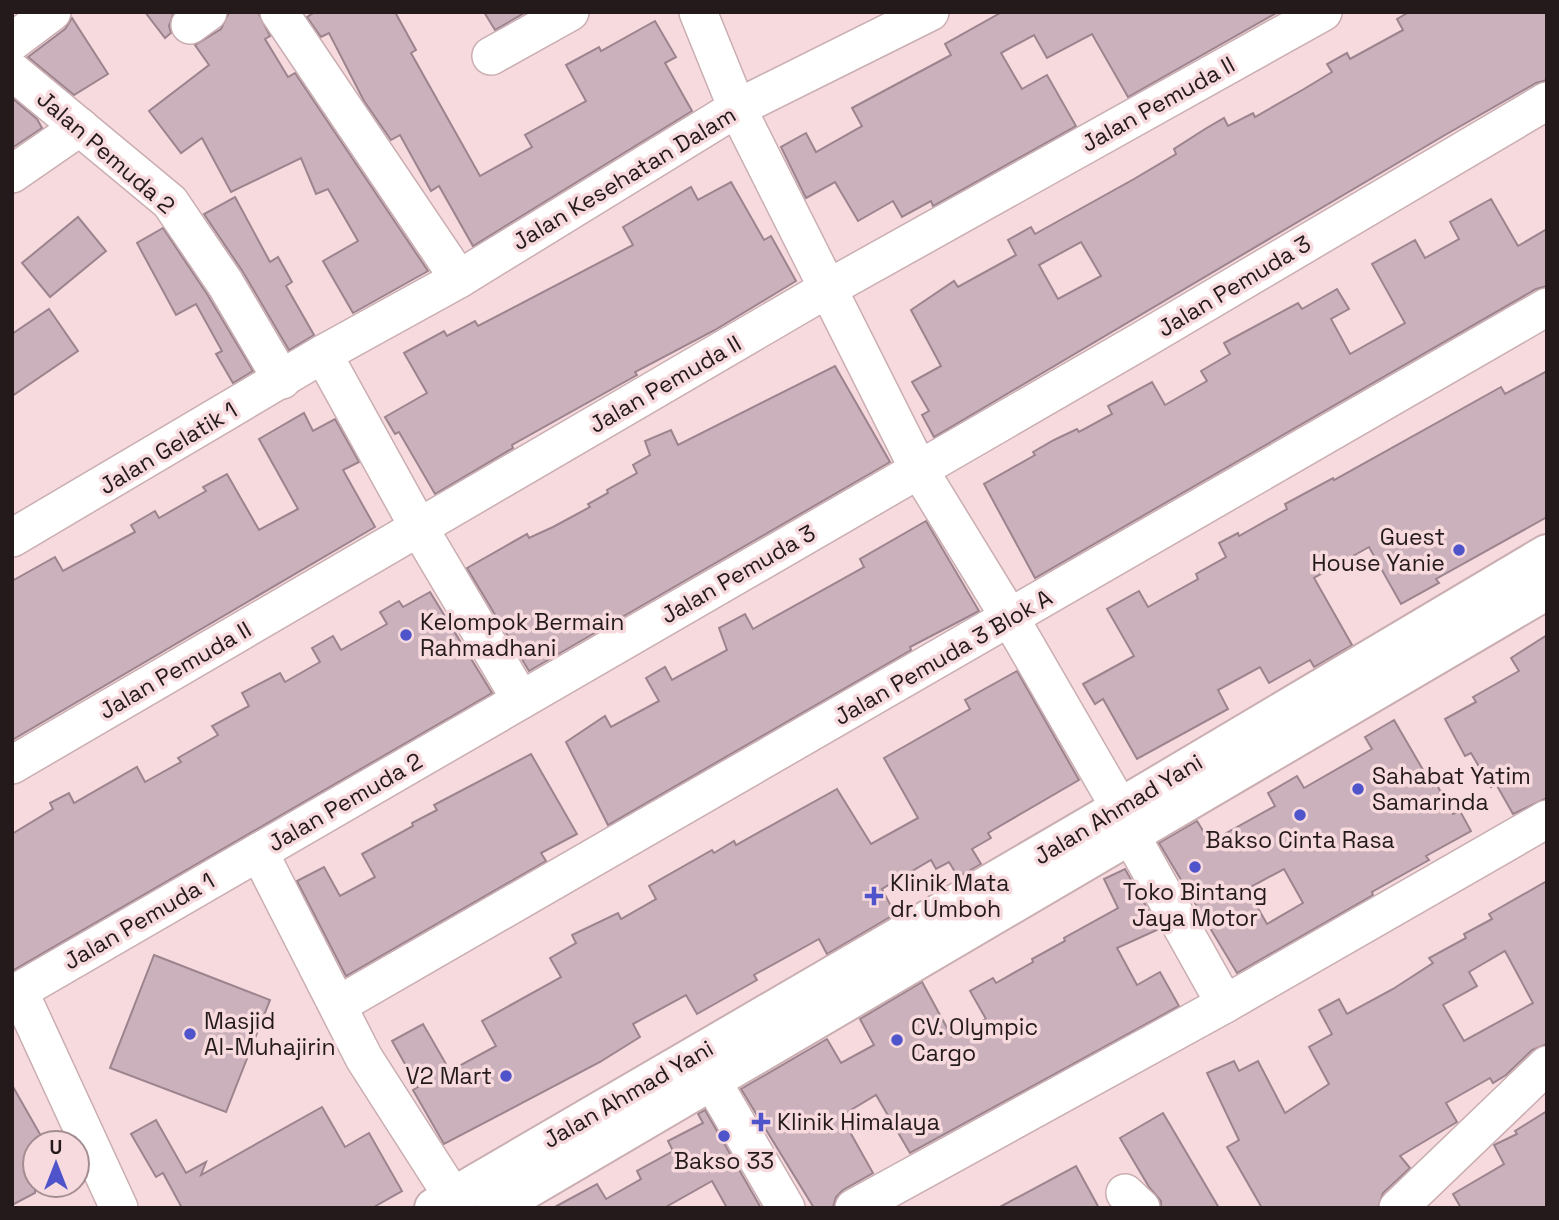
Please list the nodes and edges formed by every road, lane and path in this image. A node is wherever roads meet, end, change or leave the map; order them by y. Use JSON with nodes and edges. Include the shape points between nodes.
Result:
{"nodes":[{"id":1,"x":52,"y":12,"type":"edge"},
{"id":2,"x":279,"y":12,"type":"edge"},
{"id":3,"x":570,"y":12,"type":"edge"},
{"id":4,"x":698,"y":12,"type":"edge"},
{"id":5,"x":1323,"y":12,"type":"edge"},
{"id":6,"x":929,"y":13,"type":"edge"},
{"id":7,"x":12,"y":42,"type":"edge"},
{"id":8,"x":491,"y":56,"type":"dead end"},
{"id":9,"x":12,"y":72,"type":"edge"},
{"id":10,"x":1547,"y":101,"type":"edge"},
{"id":11,"x":737,"y":108,"type":"junction"},
{"id":12,"x":80,"y":127,"type":"junction"},
{"id":13,"x":12,"y":174,"type":"edge"},
{"id":14,"x":459,"y":279,"type":"junction"},
{"id":15,"x":827,"y":289,"type":"junction"},
{"id":16,"x":1547,"y":307,"type":"edge"},
{"id":17,"x":323,"y":354,"type":"junction"},
{"id":18,"x":282,"y":380,"type":"junction"},
{"id":19,"x":918,"y":468,"type":"junction"},
{"id":20,"x":419,"y":528,"type":"junction"},
{"id":21,"x":12,"y":538,"type":"edge"},
{"id":22,"x":1547,"y":554,"type":"edge"},
{"id":23,"x":1547,"y":590,"type":"edge"},
{"id":24,"x":1010,"y":618,"type":"junction"},
{"id":25,"x":521,"y":700,"type":"junction"},
{"id":26,"x":12,"y":765,"type":"edge"},
{"id":27,"x":1547,"y":819,"type":"edge"},
{"id":28,"x":1125,"y":821,"type":"junction"},
{"id":29,"x":259,"y":852,"type":"junction"},
{"id":30,"x":16,"y":993,"type":"edge"},
{"id":31,"x":1225,"y":1004,"type":"junction"},
{"id":32,"x":338,"y":1005,"type":"junction"},
{"id":33,"x":1547,"y":1065,"type":"edge"},
{"id":34,"x":712,"y":1081,"type":"junction"},
{"id":35,"x":443,"y":1202,"type":"edge"},
{"id":36,"x":856,"y":1207,"type":"edge"},
{"id":37,"x":119,"y":1208,"type":"edge"},
{"id":38,"x":495,"y":1208,"type":"edge"},
{"id":39,"x":786,"y":1208,"type":"edge"},
{"id":40,"x":1398,"y":1208,"type":"edge"}],
"edges":[{"from":1,"to":7,"type":"street"},
{"from":2,"to":14,"type":"street"},
{"from":3,"to":8,"type":"street"},
{"from":4,"to":11,"type":"street"},
{"from":5,"to":15,"type":"street","name":"Jalan Pemuda II"},
{"from":6,"to":11,"type":"street","name":"Jalan Kesehatan Dalam"},
{"from":9,"to":12,"type":"street","name":"Jalan Pemuda 2"},
{"from":10,"to":19,"type":"street","name":"Jalan Pemuda 3"},
{"from":11,"to":14,"type":"street","name":"Jalan Kesehatan Dalam"},
{"from":11,"to":15,"type":"street"},
{"from":12,"to":13,"type":"street"},
{"from":12,"to":18,"type":"street","name":"Jalan Pemuda 2","via":[[170,202]]},
{"from":14,"to":17,"type":"street","name":"Jalan Kesehatan Dalam"},
{"from":15,"to":19,"type":"street"},
{"from":15,"to":20,"type":"street","name":"Jalan Pemuda II"},
{"from":16,"to":24,"type":"street","name":"Jalan Pemuda 3 Blok A"},
{"from":17,"to":18,"type":"street","name":"Jalan Gelatik 1"},
{"from":17,"to":20,"type":"street"},
{"from":18,"to":21,"type":"street","name":"Jalan Gelatik 1"},
{"from":19,"to":24,"type":"street"},
{"from":19,"to":25,"type":"street","name":"Jalan Pemuda 3"},
{"from":20,"to":25,"type":"street"},
{"from":20,"to":26,"type":"street","name":"Jalan Pemuda II"},
{"from":22,"to":28,"type":"main road","name":"Jalan Ahmad Yani"},
{"from":23,"to":28,"type":"main road","name":"Jalan Ahmad Yani"},
{"from":24,"to":28,"type":"street"},
{"from":24,"to":32,"type":"street","name":"Jalan Pemuda 3 Blok A"},
{"from":25,"to":29,"type":"street","name":"Jalan Pemuda 2"},
{"from":27,"to":31,"type":"street"},
{"from":28,"to":31,"type":"street"},
{"from":28,"to":34,"type":"main road","name":"Jalan Ahmad Yani"},
{"from":28,"to":35,"type":"main road","name":"Jalan Ahmad Yani"},
{"from":29,"to":30,"type":"street","name":"Jalan Pemuda 1"},
{"from":29,"to":32,"type":"street","name":"Jalan Pemuda 2"},
{"from":30,"to":37,"type":"street","name":"Jalan Pemuda 1"},
{"from":31,"to":36,"type":"street"},
{"from":32,"to":35,"type":"street","name":"Jalan Pemuda 2"},
{"from":33,"to":40,"type":"street"},
{"from":34,"to":38,"type":"main road","name":"Jalan Ahmad Yani"},
{"from":34,"to":39,"type":"street"}]}
